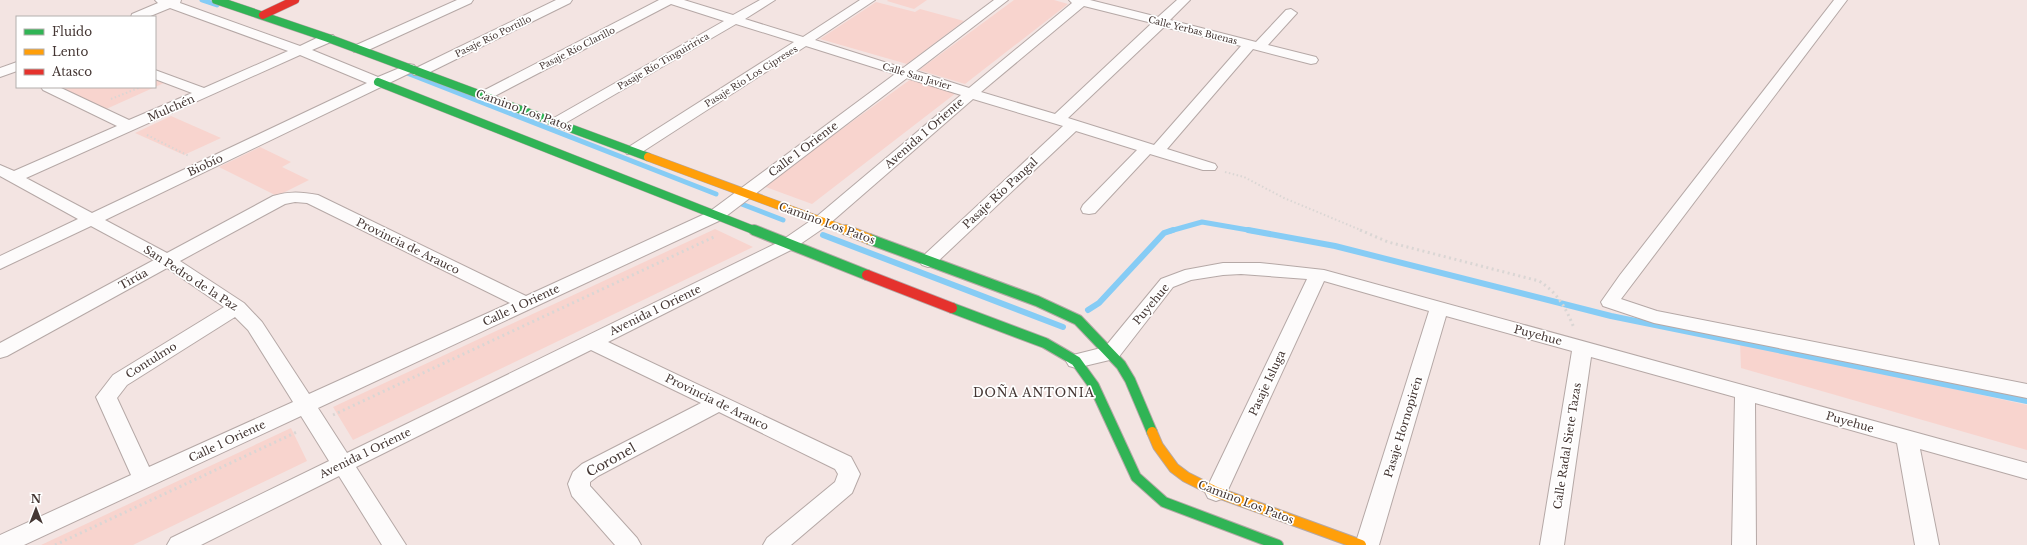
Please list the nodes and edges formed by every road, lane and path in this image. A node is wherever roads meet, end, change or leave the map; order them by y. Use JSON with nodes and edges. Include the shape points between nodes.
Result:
{"nodes":[{"id":1,"x":216,"y":0,"type":"edge"},
{"id":2,"x":295,"y":0,"type":"edge"},
{"id":3,"x":467,"y":0,"type":"edge"},
{"id":4,"x":566,"y":0,"type":"edge"},
{"id":5,"x":670,"y":0,"type":"edge"},
{"id":6,"x":769,"y":0,"type":"edge"},
{"id":7,"x":869,"y":0,"type":"edge"},
{"id":8,"x":1002,"y":0,"type":"edge"},
{"id":9,"x":1080,"y":0,"type":"edge"},
{"id":10,"x":1184,"y":0,"type":"edge"},
{"id":11,"x":1841,"y":0,"type":"edge"},
{"id":12,"x":170,"y":1,"type":"edge"},
{"id":13,"x":1291,"y":13,"type":"dead end"},
{"id":14,"x":263,"y":15,"type":"junction"},
{"id":15,"x":139,"y":16,"type":"edge"},
{"id":16,"x":735,"y":20,"type":"junction"},
{"id":17,"x":1161,"y":22,"type":"junction"},
{"id":18,"x":328,"y":38,"type":"junction"},
{"id":19,"x":805,"y":41,"type":"junction"},
{"id":20,"x":1254,"y":46,"type":"junction"},
{"id":21,"x":359,"y":49,"type":"junction"},
{"id":22,"x":299,"y":50,"type":"junction"},
{"id":23,"x":1311,"y":60,"type":"dead end"},
{"id":24,"x":408,"y":67,"type":"junction"},
{"id":25,"x":905,"y":73,"type":"junction"},
{"id":26,"x":156,"y":74,"type":"edge"},
{"id":27,"x":372,"y":80,"type":"junction"},
{"id":28,"x":50,"y":88,"type":"edge"},
{"id":29,"x":139,"y":88,"type":"edge"},
{"id":30,"x":205,"y":93,"type":"junction"},
{"id":31,"x":971,"y":93,"type":"junction"},
{"id":32,"x":484,"y":96,"type":"junction"},
{"id":33,"x":112,"y":100,"type":"dead end"},
{"id":34,"x":557,"y":122,"type":"junction"},
{"id":35,"x":1065,"y":122,"type":"junction"},
{"id":36,"x":129,"y":126,"type":"junction"},
{"id":37,"x":1152,"y":149,"type":"junction"},
{"id":38,"x":633,"y":151,"type":"junction"},
{"id":39,"x":193,"y":158,"type":"junction"},
{"id":40,"x":1209,"y":167,"type":"joint"},
{"id":41,"x":7,"y":174,"type":"edge"},
{"id":42,"x":746,"y":193,"type":"junction"},
{"id":43,"x":288,"y":197,"type":"joint"},
{"id":44,"x":1089,"y":209,"type":"dead end"},
{"id":45,"x":85,"y":216,"type":"junction"},
{"id":46,"x":715,"y":216,"type":"junction"},
{"id":47,"x":822,"y":221,"type":"junction"},
{"id":48,"x":738,"y":225,"type":"junction"},
{"id":49,"x":787,"y":245,"type":"junction"},
{"id":50,"x":0,"y":249,"type":"edge"},
{"id":51,"x":167,"y":260,"type":"junction"},
{"id":52,"x":928,"y":261,"type":"junction"},
{"id":53,"x":0,"y":262,"type":"edge"},
{"id":54,"x":1318,"y":274,"type":"junction"},
{"id":55,"x":526,"y":303,"type":"junction"},
{"id":56,"x":237,"y":307,"type":"junction"},
{"id":57,"x":1439,"y":308,"type":"junction"},
{"id":58,"x":592,"y":342,"type":"junction"},
{"id":59,"x":1582,"y":348,"type":"junction"},
{"id":60,"x":0,"y":351,"type":"edge"},
{"id":61,"x":1111,"y":353,"type":"junction"},
{"id":62,"x":1076,"y":361,"type":"junction"},
{"id":63,"x":2027,"y":391,"type":"edge"},
{"id":64,"x":1745,"y":393,"type":"junction"},
{"id":65,"x":719,"y":403,"type":"junction"},
{"id":66,"x":311,"y":414,"type":"junction"},
{"id":67,"x":1907,"y":438,"type":"junction"},
{"id":68,"x":342,"y":465,"type":"junction"},
{"id":69,"x":2027,"y":471,"type":"edge"},
{"id":70,"x":144,"y":479,"type":"junction"},
{"id":71,"x":1216,"y":492,"type":"junction"},
{"id":72,"x":1,"y":545,"type":"edge"},
{"id":73,"x":55,"y":545,"type":"edge"},
{"id":74,"x":179,"y":545,"type":"edge"},
{"id":75,"x":394,"y":545,"type":"edge"},
{"id":76,"x":629,"y":545,"type":"edge"},
{"id":77,"x":775,"y":545,"type":"edge"},
{"id":78,"x":1278,"y":545,"type":"edge"},
{"id":79,"x":1361,"y":545,"type":"edge"},
{"id":80,"x":1367,"y":545,"type":"edge"},
{"id":81,"x":1552,"y":545,"type":"edge"},
{"id":82,"x":1744,"y":545,"type":"edge"},
{"id":83,"x":1927,"y":545,"type":"edge"}],
"edges":[{"from":1,"to":14,"type":"street","name":"Camino Los Patos"},
{"from":2,"to":14,"type":"street"},
{"from":3,"to":21,"type":"street"},
{"from":4,"to":24,"type":"street","name":"Pasaje Río Portillo"},
{"from":5,"to":16,"type":"street","name":"Calle San Javier"},
{"from":5,"to":32,"type":"street","name":"Pasaje Río Clarillo"},
{"from":6,"to":16,"type":"street","name":"Pasaje Río Tinguiririca"},
{"from":7,"to":19,"type":"street","name":"Pasaje Río Los Cipreses"},
{"from":8,"to":25,"type":"street","name":"Calle 1 Oriente"},
{"from":9,"to":17,"type":"street","name":"Calle Yerbas Buenas"},
{"from":9,"to":31,"type":"street","name":"Avenida 1 Oriente"},
{"from":10,"to":17,"type":"street","name":"Pasaje Río Pangal"},
{"from":11,"to":63,"type":"street","via":[[1610,302],[1654,317]]},
{"from":12,"to":15,"type":"street"},
{"from":12,"to":22,"type":"street"},
{"from":13,"to":20,"type":"street"},
{"from":14,"to":18,"type":"street","name":"Camino Los Patos"},
{"from":16,"to":19,"type":"street","name":"Calle San Javier"},
{"from":16,"to":34,"type":"street","name":"Pasaje Río Tinguiririca"},
{"from":17,"to":20,"type":"street","name":"Calle Yerbas Buenas"},
{"from":17,"to":35,"type":"street","name":"Pasaje Río Pangal"},
{"from":18,"to":21,"type":"street","name":"Camino Los Patos"},
{"from":18,"to":22,"type":"street","name":"Mulchén"},
{"from":19,"to":25,"type":"street","name":"Calle San Javier"},
{"from":19,"to":38,"type":"street","name":"Pasaje Río Los Cipreses"},
{"from":20,"to":23,"type":"street","name":"Calle Yerbas Buenas"},
{"from":20,"to":37,"type":"street"},
{"from":21,"to":24,"type":"street","name":"Camino Los Patos"},
{"from":22,"to":27,"type":"street"},
{"from":22,"to":30,"type":"street","name":"Mulchén"},
{"from":24,"to":27,"type":"street","name":"Biobío"},
{"from":24,"to":32,"type":"street","name":"Camino Los Patos"},
{"from":25,"to":31,"type":"street","name":"Calle San Javier"},
{"from":25,"to":42,"type":"street","name":"Calle 1 Oriente"},
{"from":26,"to":30,"type":"street"},
{"from":27,"to":39,"type":"street","name":"Biobío"},
{"from":27,"to":45,"type":"street","name":"Biobío"},
{"from":27,"to":46,"type":"street"},
{"from":28,"to":36,"type":"street"},
{"from":29,"to":33,"type":"path"},
{"from":30,"to":36,"type":"street","name":"Mulchén"},
{"from":31,"to":35,"type":"street","name":"Calle San Javier"},
{"from":31,"to":47,"type":"street","name":"Avenida 1 Oriente"},
{"from":32,"to":34,"type":"street","name":"Camino Los Patos"},
{"from":34,"to":38,"type":"street","name":"Camino Los Patos"},
{"from":35,"to":37,"type":"street","name":"Calle San Javier"},
{"from":35,"to":52,"type":"street","name":"Pasaje Río Pangal"},
{"from":36,"to":39,"type":"path"},
{"from":36,"to":41,"type":"street","name":"Mulchén"},
{"from":37,"to":40,"type":"street","name":"Calle San Javier"},
{"from":37,"to":44,"type":"street"},
{"from":38,"to":42,"type":"street","name":"Camino Los Patos"},
{"from":39,"to":45,"type":"street","name":"Biobío"},
{"from":40,"to":59,"type":"path","via":[[1244,178],[1284,198],[1388,242],[1539,281],[1560,297]]},
{"from":41,"to":45,"type":"street","name":"San Pedro de la Paz"},
{"from":42,"to":46,"type":"street","name":"Calle 1 Oriente"},
{"from":42,"to":47,"type":"street","name":"Camino Los Patos"},
{"from":43,"to":51,"type":"street","name":"Tirúa"},
{"from":43,"to":55,"type":"street","name":"Provincia de Arauco","via":[[312,199]]},
{"from":45,"to":50,"type":"street","name":"Biobío"},
{"from":45,"to":51,"type":"street","name":"San Pedro de la Paz"},
{"from":45,"to":53,"type":"street","name":"Biobío"},
{"from":46,"to":48,"type":"street"},
{"from":46,"to":55,"type":"street","name":"Calle 1 Oriente"},
{"from":47,"to":49,"type":"street","name":"Avenida 1 Oriente"},
{"from":47,"to":52,"type":"street","name":"Camino Los Patos"},
{"from":48,"to":49,"type":"street"},
{"from":48,"to":66,"type":"path"},
{"from":49,"to":58,"type":"street","name":"Avenida 1 Oriente"},
{"from":49,"to":62,"type":"street","via":[[1045,343]]},
{"from":51,"to":56,"type":"street","name":"San Pedro de la Paz"},
{"from":51,"to":60,"type":"street","name":"Tirúa"},
{"from":52,"to":61,"type":"street","name":"Camino Los Patos","via":[[1037,301],[1078,320]]},
{"from":54,"to":57,"type":"street","name":"Puyehue"},
{"from":54,"to":61,"type":"street","name":"Puyehue","via":[[1232,268],[1207,270],[1180,277],[1167,283]]},
{"from":54,"to":71,"type":"street","name":"Pasaje Isluga"},
{"from":55,"to":66,"type":"street","name":"Calle 1 Oriente"},
{"from":56,"to":66,"type":"street","name":"San Pedro de la Paz","via":[[255,326]]},
{"from":56,"to":70,"type":"street","name":"Contulmo","via":[[120,380],[106,397]]},
{"from":57,"to":59,"type":"street","name":"Puyehue"},
{"from":57,"to":80,"type":"street","name":"Pasaje Hornopirén"},
{"from":58,"to":65,"type":"street","name":"Provincia de Arauco"},
{"from":58,"to":68,"type":"street","name":"Avenida 1 Oriente"},
{"from":59,"to":64,"type":"street","name":"Puyehue"},
{"from":59,"to":81,"type":"street","name":"Calle Radal Siete Tazas"},
{"from":61,"to":62,"type":"street"},
{"from":61,"to":71,"type":"street","name":"Camino Los Patos","via":[[1130,380],[1164,457],[1186,477]]},
{"from":62,"to":78,"type":"street","via":[[1094,386],[1136,477],[1164,502]]},
{"from":64,"to":67,"type":"street","name":"Puyehue"},
{"from":64,"to":82,"type":"street"},
{"from":65,"to":76,"type":"street","name":"Coronel","via":[[581,477],[580,490]]},
{"from":65,"to":77,"type":"street","name":"Provincia de Arauco","via":[[842,462],[849,474],[844,487]]},
{"from":66,"to":68,"type":"street","name":"San Pedro de la Paz"},
{"from":66,"to":70,"type":"street","name":"Calle 1 Oriente"},
{"from":66,"to":73,"type":"path"},
{"from":67,"to":69,"type":"street","name":"Puyehue"},
{"from":67,"to":83,"type":"street"},
{"from":68,"to":74,"type":"street","name":"Avenida 1 Oriente"},
{"from":68,"to":75,"type":"street","name":"San Pedro de la Paz"},
{"from":70,"to":72,"type":"street","name":"Calle 1 Oriente"},
{"from":71,"to":79,"type":"street","name":"Camino Los Patos"}]}
